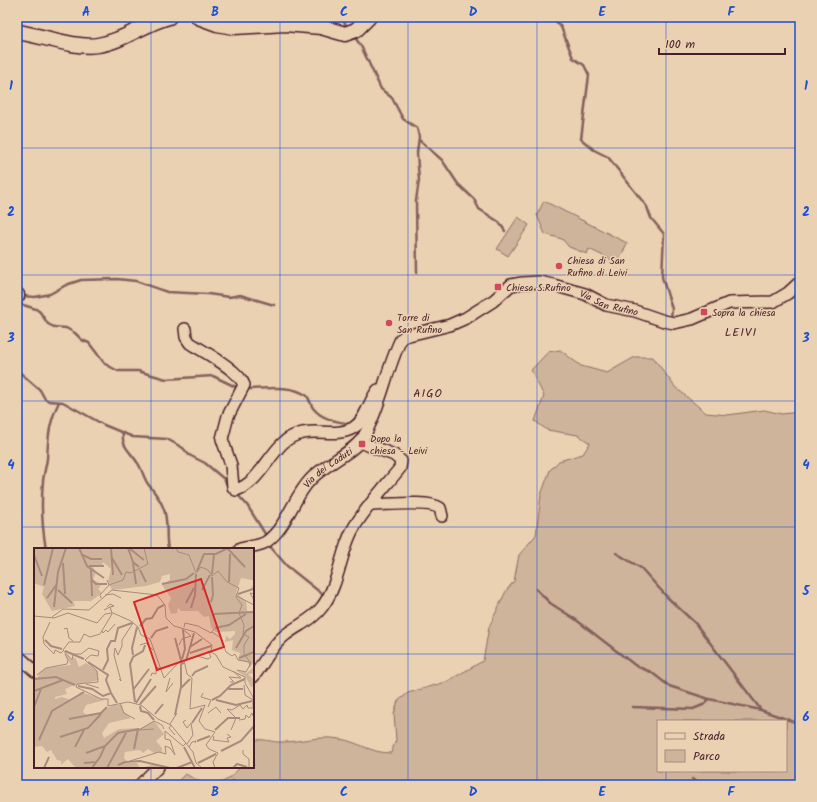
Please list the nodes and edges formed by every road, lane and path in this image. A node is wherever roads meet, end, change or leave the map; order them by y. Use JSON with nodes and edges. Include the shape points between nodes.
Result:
{"nodes":[{"id":1,"x":169,"y":17,"type":"edge"},
{"id":2,"x":198,"y":17,"type":"edge"},
{"id":3,"x":245,"y":17,"type":"edge"},
{"id":4,"x":369,"y":17,"type":"edge"},
{"id":5,"x":232,"y":26,"type":"junction"},
{"id":6,"x":17,"y":32,"type":"edge"},
{"id":7,"x":800,"y":282,"type":"edge"},
{"id":8,"x":185,"y":329,"type":"dead end"},
{"id":9,"x":400,"y":343,"type":"joint"},
{"id":10,"x":384,"y":388,"type":"junction"},
{"id":11,"x":360,"y":442,"type":"junction"},
{"id":12,"x":371,"y":505,"type":"junction"},
{"id":13,"x":442,"y":516,"type":"dead end"},
{"id":14,"x":244,"y":548,"type":"edge"},
{"id":15,"x":17,"y":655,"type":"edge"},
{"id":16,"x":34,"y":670,"type":"edge"},
{"id":17,"x":254,"y":676,"type":"edge"},
{"id":18,"x":157,"y":768,"type":"edge"},
{"id":19,"x":140,"y":785,"type":"edge"}],
"edges":[{"from":1,"to":6,"type":"main road","via":[[98,46]]},
{"from":2,"to":5,"type":"main road"},
{"from":3,"to":5,"type":"street"},
{"from":4,"to":5,"type":"main road","via":[[356,30],[345,34],[321,27],[285,24]]},
{"from":7,"to":9,"type":"street","name":"Via San Rufino","via":[[773,302],[729,302],[692,320],[674,323],[664,322],[635,310],[606,305],[585,294],[553,285],[539,282],[522,283],[511,285],[493,301],[466,318],[405,336]]},
{"from":8,"to":10,"type":"street","via":[[190,343],[243,380],[244,386],[228,416],[222,439],[231,465],[233,487],[236,490],[249,484],[283,443],[293,436],[307,432],[343,431],[354,428],[376,392]]},
{"from":9,"to":10,"type":"street","name":"Via dei Caduti"},
{"from":10,"to":11,"type":"street","name":"Via dei Caduti"},
{"from":11,"to":12,"type":"street","via":[[394,455],[402,461],[400,468]]},
{"from":11,"to":14,"type":"street","name":"Via dei Caduti","via":[[321,469],[309,481],[275,534],[265,542]]},
{"from":12,"to":13,"type":"street","via":[[435,504],[440,508]]},
{"from":12,"to":17,"type":"street","via":[[352,531],[323,606],[304,624],[279,641]]},
{"from":15,"to":16,"type":"street"},
{"from":18,"to":19,"type":"street"}]}
